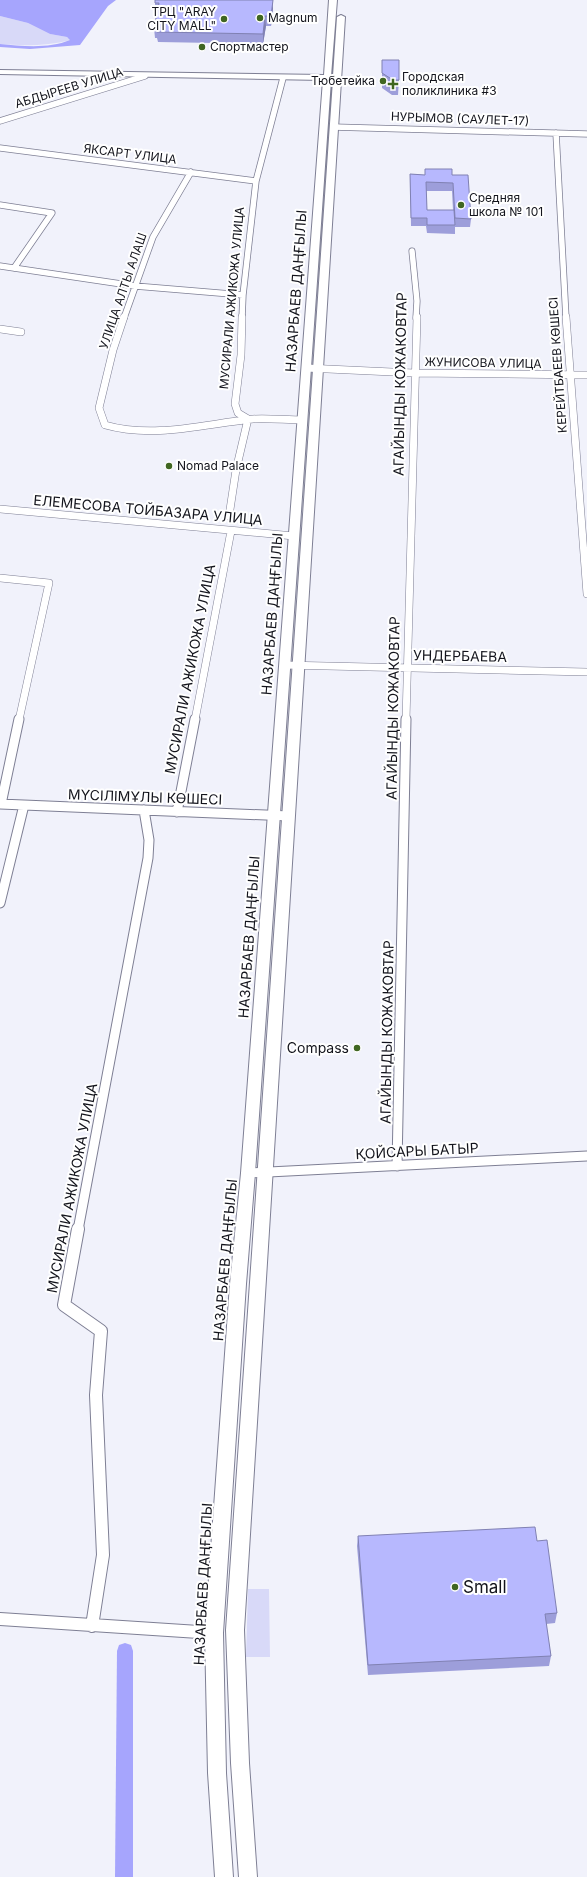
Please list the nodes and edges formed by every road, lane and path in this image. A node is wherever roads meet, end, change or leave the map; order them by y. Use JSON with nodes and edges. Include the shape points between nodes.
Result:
{"nodes":[{"id":1,"x":333,"y":0,"type":"edge"},
{"id":2,"x":342,"y":0,"type":"edge"},
{"id":3,"x":0,"y":72,"type":"edge"},
{"id":4,"x":145,"y":76,"type":"junction"},
{"id":5,"x":283,"y":78,"type":"junction"},
{"id":6,"x":332,"y":78,"type":"junction"},
{"id":7,"x":7,"y":118,"type":"junction"},
{"id":8,"x":0,"y":120,"type":"edge"},
{"id":9,"x":0,"y":126,"type":"edge"},
{"id":10,"x":333,"y":127,"type":"junction"},
{"id":11,"x":556,"y":133,"type":"junction"},
{"id":12,"x":587,"y":134,"type":"edge"},
{"id":13,"x":0,"y":148,"type":"edge"},
{"id":14,"x":191,"y":172,"type":"junction"},
{"id":15,"x":256,"y":180,"type":"junction"},
{"id":16,"x":0,"y":205,"type":"edge"},
{"id":17,"x":412,"y":251,"type":"dead end"},
{"id":18,"x":0,"y":266,"type":"edge"},
{"id":19,"x":14,"y":268,"type":"junction"},
{"id":20,"x":135,"y":286,"type":"junction"},
{"id":21,"x":243,"y":295,"type":"junction"},
{"id":22,"x":0,"y":329,"type":"edge"},
{"id":23,"x":21,"y":332,"type":"dead end"},
{"id":24,"x":312,"y":369,"type":"junction"},
{"id":25,"x":414,"y":373,"type":"junction"},
{"id":26,"x":569,"y":375,"type":"junction"},
{"id":27,"x":587,"y":375,"type":"edge"},
{"id":28,"x":248,"y":419,"type":"junction"},
{"id":29,"x":302,"y":420,"type":"junction"},
{"id":30,"x":0,"y":509,"type":"edge"},
{"id":31,"x":229,"y":516,"type":"dead end"},
{"id":32,"x":231,"y":531,"type":"junction"},
{"id":33,"x":294,"y":536,"type":"junction"},
{"id":34,"x":0,"y":578,"type":"edge"},
{"id":35,"x":587,"y":594,"type":"edge"},
{"id":36,"x":284,"y":665,"type":"junction"},
{"id":37,"x":298,"y":665,"type":"junction"},
{"id":38,"x":407,"y":667,"type":"junction"},
{"id":39,"x":587,"y":672,"type":"edge"},
{"id":40,"x":1,"y":804,"type":"edge"},
{"id":41,"x":24,"y":805,"type":"junction"},
{"id":42,"x":144,"y":810,"type":"junction"},
{"id":43,"x":177,"y":812,"type":"junction"},
{"id":44,"x":274,"y":816,"type":"junction"},
{"id":45,"x":289,"y":816,"type":"junction"},
{"id":46,"x":0,"y":902,"type":"edge"},
{"id":47,"x":587,"y":1156,"type":"edge"},
{"id":48,"x":397,"y":1166,"type":"junction"},
{"id":49,"x":248,"y":1174,"type":"junction"},
{"id":50,"x":266,"y":1174,"type":"junction"},
{"id":51,"x":223,"y":1491,"type":"junction"},
{"id":52,"x":245,"y":1493,"type":"junction"},
{"id":53,"x":0,"y":1619,"type":"edge"},
{"id":54,"x":92,"y":1626,"type":"junction"},
{"id":55,"x":214,"y":1633,"type":"junction"},
{"id":56,"x":224,"y":1877,"type":"edge"},
{"id":57,"x":248,"y":1877,"type":"edge"}],
"edges":[{"from":1,"to":6,"type":"main road","name":"НАЗАРБАЕВ ДАҢҒЫЛЫ"},
{"from":2,"to":6,"type":"main road","name":"НАЗАРБАЕВ ДАҢҒЫЛЫ"},
{"from":3,"to":4,"type":"main road"},
{"from":4,"to":5,"type":"main road"},
{"from":4,"to":7,"type":"street","name":"АБДЫРЕЕВ УЛИЦА"},
{"from":5,"to":6,"type":"main road"},
{"from":5,"to":15,"type":"street","name":"МУСИРАЛИ АЖИКОЖА УЛИЦА"},
{"from":6,"to":10,"type":"main road","name":"НАЗАРБАЕВ ДАҢҒЫЛЫ"},
{"from":6,"to":24,"type":"main road","name":"НАЗАРБАЕВ ДАҢҒЫЛЫ"},
{"from":7,"to":8,"type":"street","name":"АБДЫРЕЕВ УЛИЦА"},
{"from":7,"to":9,"type":"street"},
{"from":10,"to":11,"type":"street","name":"НУРЫМОВ (САУЛЕТ-17)"},
{"from":10,"to":24,"type":"main road","name":"НАЗАРБАЕВ ДАҢҒЫЛЫ"},
{"from":11,"to":12,"type":"street","name":"НУРЫМОВ (САУЛЕТ-17)"},
{"from":11,"to":26,"type":"street","name":"КЕРЕЙТБАЕЕВ КӨШЕСІ"},
{"from":13,"to":14,"type":"street","name":"ЯКСАРТ УЛИЦА"},
{"from":14,"to":15,"type":"street","name":"ЯКСАРТ УЛИЦА"},
{"from":14,"to":20,"type":"street","name":"УЛИЦА АЛТЫ АЛАШ","via":[[153,237]]},
{"from":15,"to":21,"type":"street","name":"МУСИРАЛИ АЖИКОЖА УЛИЦА"},
{"from":16,"to":19,"type":"street","via":[[52,212]]},
{"from":17,"to":25,"type":"street","name":"АГАЙЫНДЫ КОЖАКОВТАР","via":[[417,301]]},
{"from":18,"to":19,"type":"street"},
{"from":19,"to":20,"type":"street"},
{"from":20,"to":21,"type":"street"},
{"from":20,"to":28,"type":"street","name":"УЛИЦА АЛТЫ АЛАШ","via":[[113,350],[99,408],[105,425],[141,432]]},
{"from":21,"to":28,"type":"street","name":"МУСИРАЛИ АЖИКОЖА УЛИЦА","via":[[241,355],[235,404],[238,413]]},
{"from":22,"to":23,"type":"street"},
{"from":24,"to":25,"type":"street","name":"ЖУНИСОВА УЛИЦА"},
{"from":24,"to":29,"type":"main road","name":"НАЗАРБАЕВ ДАҢҒЫЛЫ"},
{"from":24,"to":37,"type":"main road","name":"НАЗАРБАЕВ ДАҢҒЫЛЫ"},
{"from":25,"to":26,"type":"street","name":"ЖУНИСОВА УЛИЦА"},
{"from":25,"to":38,"type":"street","name":"АГАЙЫНДЫ КОЖАКОВТАР"},
{"from":26,"to":27,"type":"street","name":"ЖУНИСОВА УЛИЦА"},
{"from":26,"to":35,"type":"street","name":"КЕРЕЙТБАЕЕВ КӨШЕСІ"},
{"from":28,"to":29,"type":"street"},
{"from":28,"to":31,"type":"street"},
{"from":29,"to":33,"type":"main road","name":"НАЗАРБАЕВ ДАҢҒЫЛЫ"},
{"from":30,"to":32,"type":"street","name":"ЕЛЕМЕСОВА ТОЙБАЗАРА УЛИЦА"},
{"from":32,"to":33,"type":"street","name":"ЕЛЕМЕСОВА ТОЙБАЗАРА УЛИЦА"},
{"from":32,"to":43,"type":"street","name":"МУСИРАЛИ АЖИКОЖА УЛИЦА"},
{"from":33,"to":36,"type":"main road","name":"НАЗАРБАЕВ ДАҢҒЫЛЫ"},
{"from":34,"to":40,"type":"street","via":[[49,583]]},
{"from":36,"to":37,"type":"street","name":"УНДЕРБАЕВА"},
{"from":36,"to":44,"type":"main road","name":"НАЗАРБАЕВ ДАҢҒЫЛЫ"},
{"from":37,"to":38,"type":"street","name":"УНДЕРБАЕВА"},
{"from":37,"to":45,"type":"main road","name":"НАЗАРБАЕВ ДАҢҒЫЛЫ"},
{"from":38,"to":39,"type":"street","name":"УНДЕРБАЕВА"},
{"from":38,"to":48,"type":"street","name":"АГАЙЫНДЫ КОЖАКОВТАР"},
{"from":40,"to":41,"type":"street","name":"МҮСІЛІМҰЛЫ КӨШЕСІ"},
{"from":41,"to":42,"type":"street","name":"МҮСІЛІМҰЛЫ КӨШЕСІ"},
{"from":41,"to":46,"type":"street"},
{"from":42,"to":43,"type":"street","name":"МҮСІЛІМҰЛЫ КӨШЕСІ"},
{"from":42,"to":54,"type":"street","name":"МУСИРАЛИ АЖИКОЖА УЛИЦА","via":[[148,858],[64,1304],[101,1331],[96,1395],[103,1555]]},
{"from":43,"to":44,"type":"street","name":"МҮСІЛІМҰЛЫ КӨШЕСІ"},
{"from":44,"to":45,"type":"street","name":"МҮСІЛІМҰЛЫ КӨШЕСІ"},
{"from":44,"to":49,"type":"main road","name":"НАЗАРБАЕВ ДАҢҒЫЛЫ"},
{"from":45,"to":50,"type":"main road","name":"НАЗАРБАЕВ ДАҢҒЫЛЫ"},
{"from":47,"to":48,"type":"street","name":"ҚОЙСАРЫ БАТЫР"},
{"from":48,"to":50,"type":"street","name":"ҚОЙСАРЫ БАТЫР"},
{"from":49,"to":50,"type":"street","name":"ҚОЙСАРЫ БАТЫР"},
{"from":49,"to":51,"type":"main road","name":"НАЗАРБАЕВ ДАҢҒЫЛЫ"},
{"from":50,"to":52,"type":"main road","name":"НАЗАРБАЕВ ДАҢҒЫЛЫ"},
{"from":51,"to":52,"type":"main road"},
{"from":51,"to":55,"type":"main road","name":"НАЗАРБАЕВ ДАҢҒЫЛЫ"},
{"from":52,"to":57,"type":"main road","name":"НАЗАРБАЕВ ДАҢҒЫЛЫ","via":[[235,1630]]},
{"from":53,"to":54,"type":"street"},
{"from":54,"to":55,"type":"street"},
{"from":55,"to":56,"type":"main road","name":"НАЗАРБАЕВ ДАҢҒЫЛЫ","via":[[217,1773]]}]}
